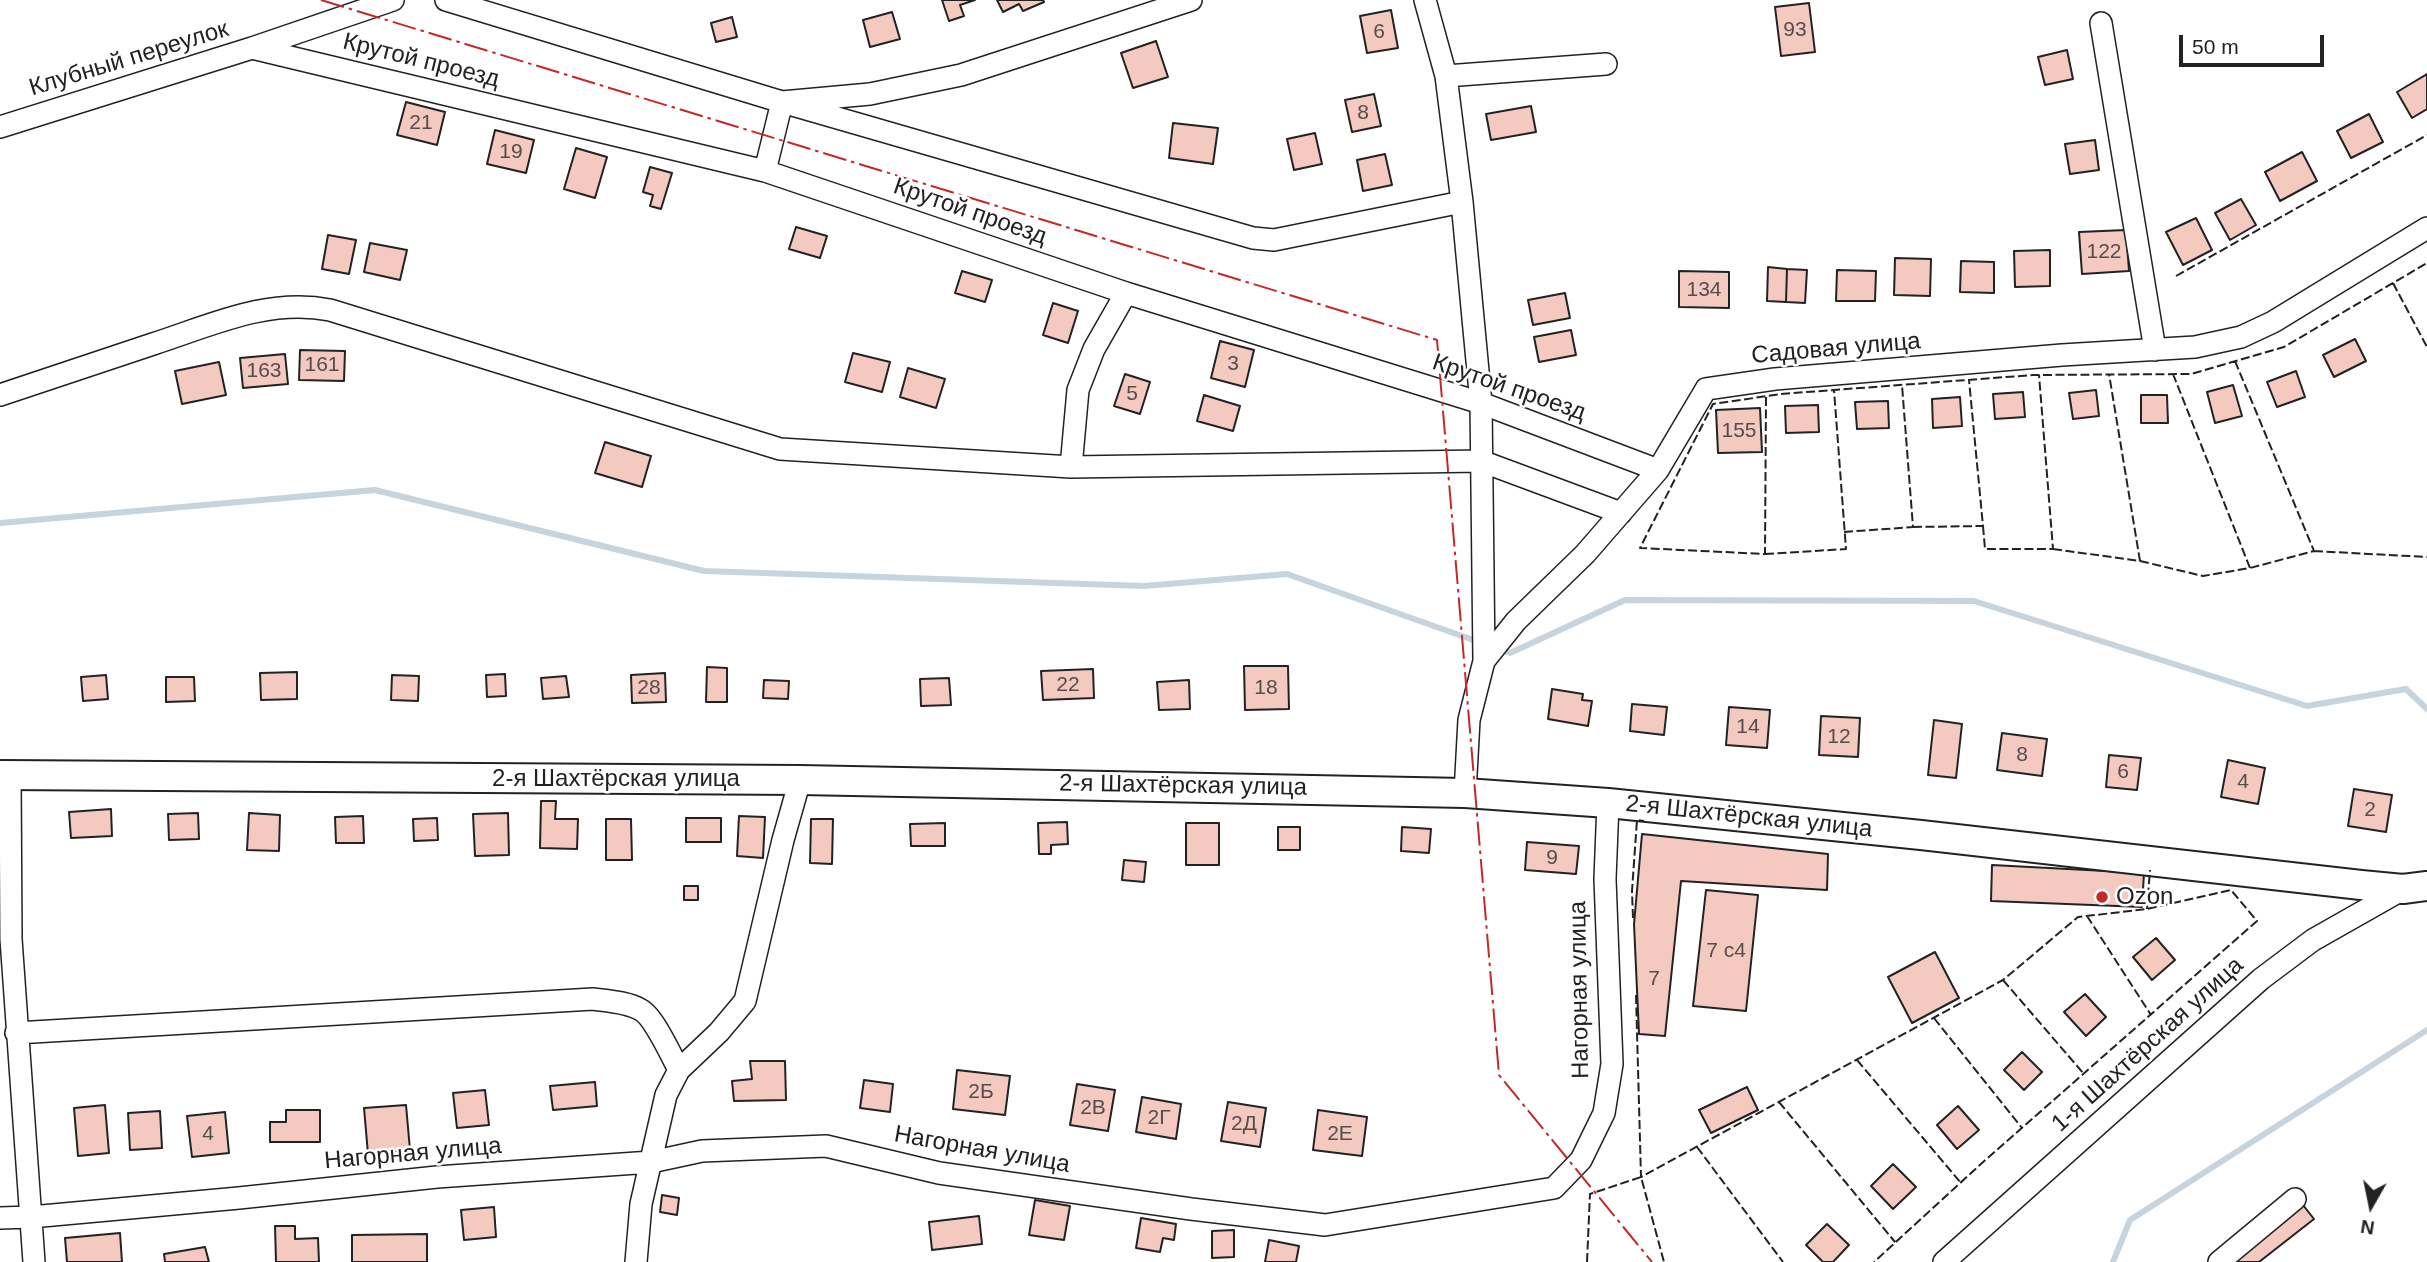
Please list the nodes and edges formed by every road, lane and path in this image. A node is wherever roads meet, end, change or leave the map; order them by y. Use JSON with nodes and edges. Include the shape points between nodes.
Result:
{"nodes":[{"id":1,"x":393,"y":0,"type":"edge"},
{"id":2,"x":446,"y":0,"type":"edge"},
{"id":3,"x":1191,"y":0,"type":"edge"},
{"id":4,"x":1425,"y":0,"type":"edge"},
{"id":5,"x":2101,"y":23,"type":"dead end"},
{"id":6,"x":252,"y":48,"type":"junction"},
{"id":7,"x":1606,"y":64,"type":"dead end"},
{"id":8,"x":1446,"y":76,"type":"junction"},
{"id":9,"x":782,"y":102,"type":"junction"},
{"id":10,"x":0,"y":127,"type":"edge"},
{"id":11,"x":765,"y":171,"type":"junction"},
{"id":12,"x":1462,"y":202,"type":"junction"},
{"id":13,"x":2427,"y":228,"type":"edge"},
{"id":14,"x":1126,"y":293,"type":"junction"},
{"id":15,"x":2155,"y":351,"type":"junction"},
{"id":16,"x":0,"y":396,"type":"edge"},
{"id":17,"x":1481,"y":402,"type":"junction"},
{"id":18,"x":1481,"y":461,"type":"junction"},
{"id":19,"x":1071,"y":467,"type":"junction"},
{"id":20,"x":1658,"y":470,"type":"junction"},
{"id":21,"x":1621,"y":513,"type":"junction"},
{"id":22,"x":1484,"y":661,"type":"junction"},
{"id":23,"x":5,"y":775,"type":"edge"},
{"id":24,"x":800,"y":780,"type":"junction"},
{"id":25,"x":1465,"y":793,"type":"junction"},
{"id":26,"x":1608,"y":803,"type":"junction"},
{"id":27,"x":2415,"y":887,"type":"edge"},
{"id":28,"x":16,"y":1033,"type":"junction"},
{"id":29,"x":679,"y":1070,"type":"junction"},
{"id":30,"x":651,"y":1162,"type":"junction"},
{"id":31,"x":2295,"y":1199,"type":"dead end"},
{"id":32,"x":31,"y":1217,"type":"junction"},
{"id":33,"x":0,"y":1218,"type":"edge"},
{"id":34,"x":34,"y":1262,"type":"edge"},
{"id":35,"x":636,"y":1262,"type":"edge"},
{"id":36,"x":1944,"y":1262,"type":"edge"},
{"id":37,"x":2219,"y":1262,"type":"edge"}],
"edges":[{"from":1,"to":6,"type":"street","name":"Клубный переулок"},
{"from":2,"to":9,"type":"street"},
{"from":3,"to":9,"type":"street","via":[[961,75],[870,93]]},
{"from":4,"to":8,"type":"street"},
{"from":5,"to":15,"type":"street"},
{"from":6,"to":10,"type":"street","name":"Клубный переулок"},
{"from":6,"to":11,"type":"street","name":"Крутой проезд"},
{"from":7,"to":8,"type":"street"},
{"from":8,"to":12,"type":"street"},
{"from":9,"to":11,"type":"street"},
{"from":9,"to":12,"type":"street","via":[[1253,239],[1274,240]]},
{"from":11,"to":14,"type":"street","name":"Крутой проезд"},
{"from":12,"to":17,"type":"street"},
{"from":13,"to":15,"type":"street","name":"Садовая улица","via":[[2241,337]]},
{"from":14,"to":17,"type":"street","name":"Крутой проезд"},
{"from":14,"to":19,"type":"street","via":[[1094,349],[1078,390]]},
{"from":15,"to":20,"type":"street","name":"Садовая улица","via":[[1788,378],[1706,389]]},
{"from":16,"to":19,"type":"street","via":[[234,317],[284,306],[310,306],[780,449]]},
{"from":17,"to":18,"type":"street"},
{"from":17,"to":20,"type":"street","name":"Крутой проезд"},
{"from":18,"to":19,"type":"street"},
{"from":18,"to":21,"type":"street"},
{"from":18,"to":22,"type":"street"},
{"from":20,"to":21,"type":"street","name":"Садовая улица"},
{"from":21,"to":22,"type":"street","name":"Садовая улица","via":[[1516,621]]},
{"from":22,"to":25,"type":"street","name":"Садовая улица","via":[[1469,720]]},
{"from":23,"to":24,"type":"main road","name":"2-я Шахтёрская улица"},
{"from":23,"to":28,"type":"street"},
{"from":24,"to":25,"type":"main road","name":"2-я Шахтёрская улица"},
{"from":24,"to":29,"type":"street","via":[[745,1001]]},
{"from":25,"to":26,"type":"main road","name":"2-я Шахтёрская улица"},
{"from":26,"to":27,"type":"main road","name":"2-я Шахтёрская улица","via":[[2361,885]]},
{"from":26,"to":30,"type":"street","name":"Нагорная улица","via":[[1605,879],[1612,1064],[1604,1113],[1581,1160],[1554,1188],[1325,1225],[939,1173],[825,1146],[702,1151]]},
{"from":27,"to":36,"type":"street","name":"1-я Шахтёрская улица","via":[[2313,940],[2261,979]]},
{"from":28,"to":29,"type":"street","via":[[593,999],[643,1010]]},
{"from":28,"to":32,"type":"street"},
{"from":29,"to":30,"type":"street","via":[[666,1095]]},
{"from":30,"to":32,"type":"street","name":"Нагорная улица","via":[[437,1177]]},
{"from":30,"to":35,"type":"street","via":[[641,1204]]},
{"from":31,"to":37,"type":"street"},
{"from":32,"to":33,"type":"street","name":"Нагорная улица"},
{"from":32,"to":34,"type":"street"}]}
